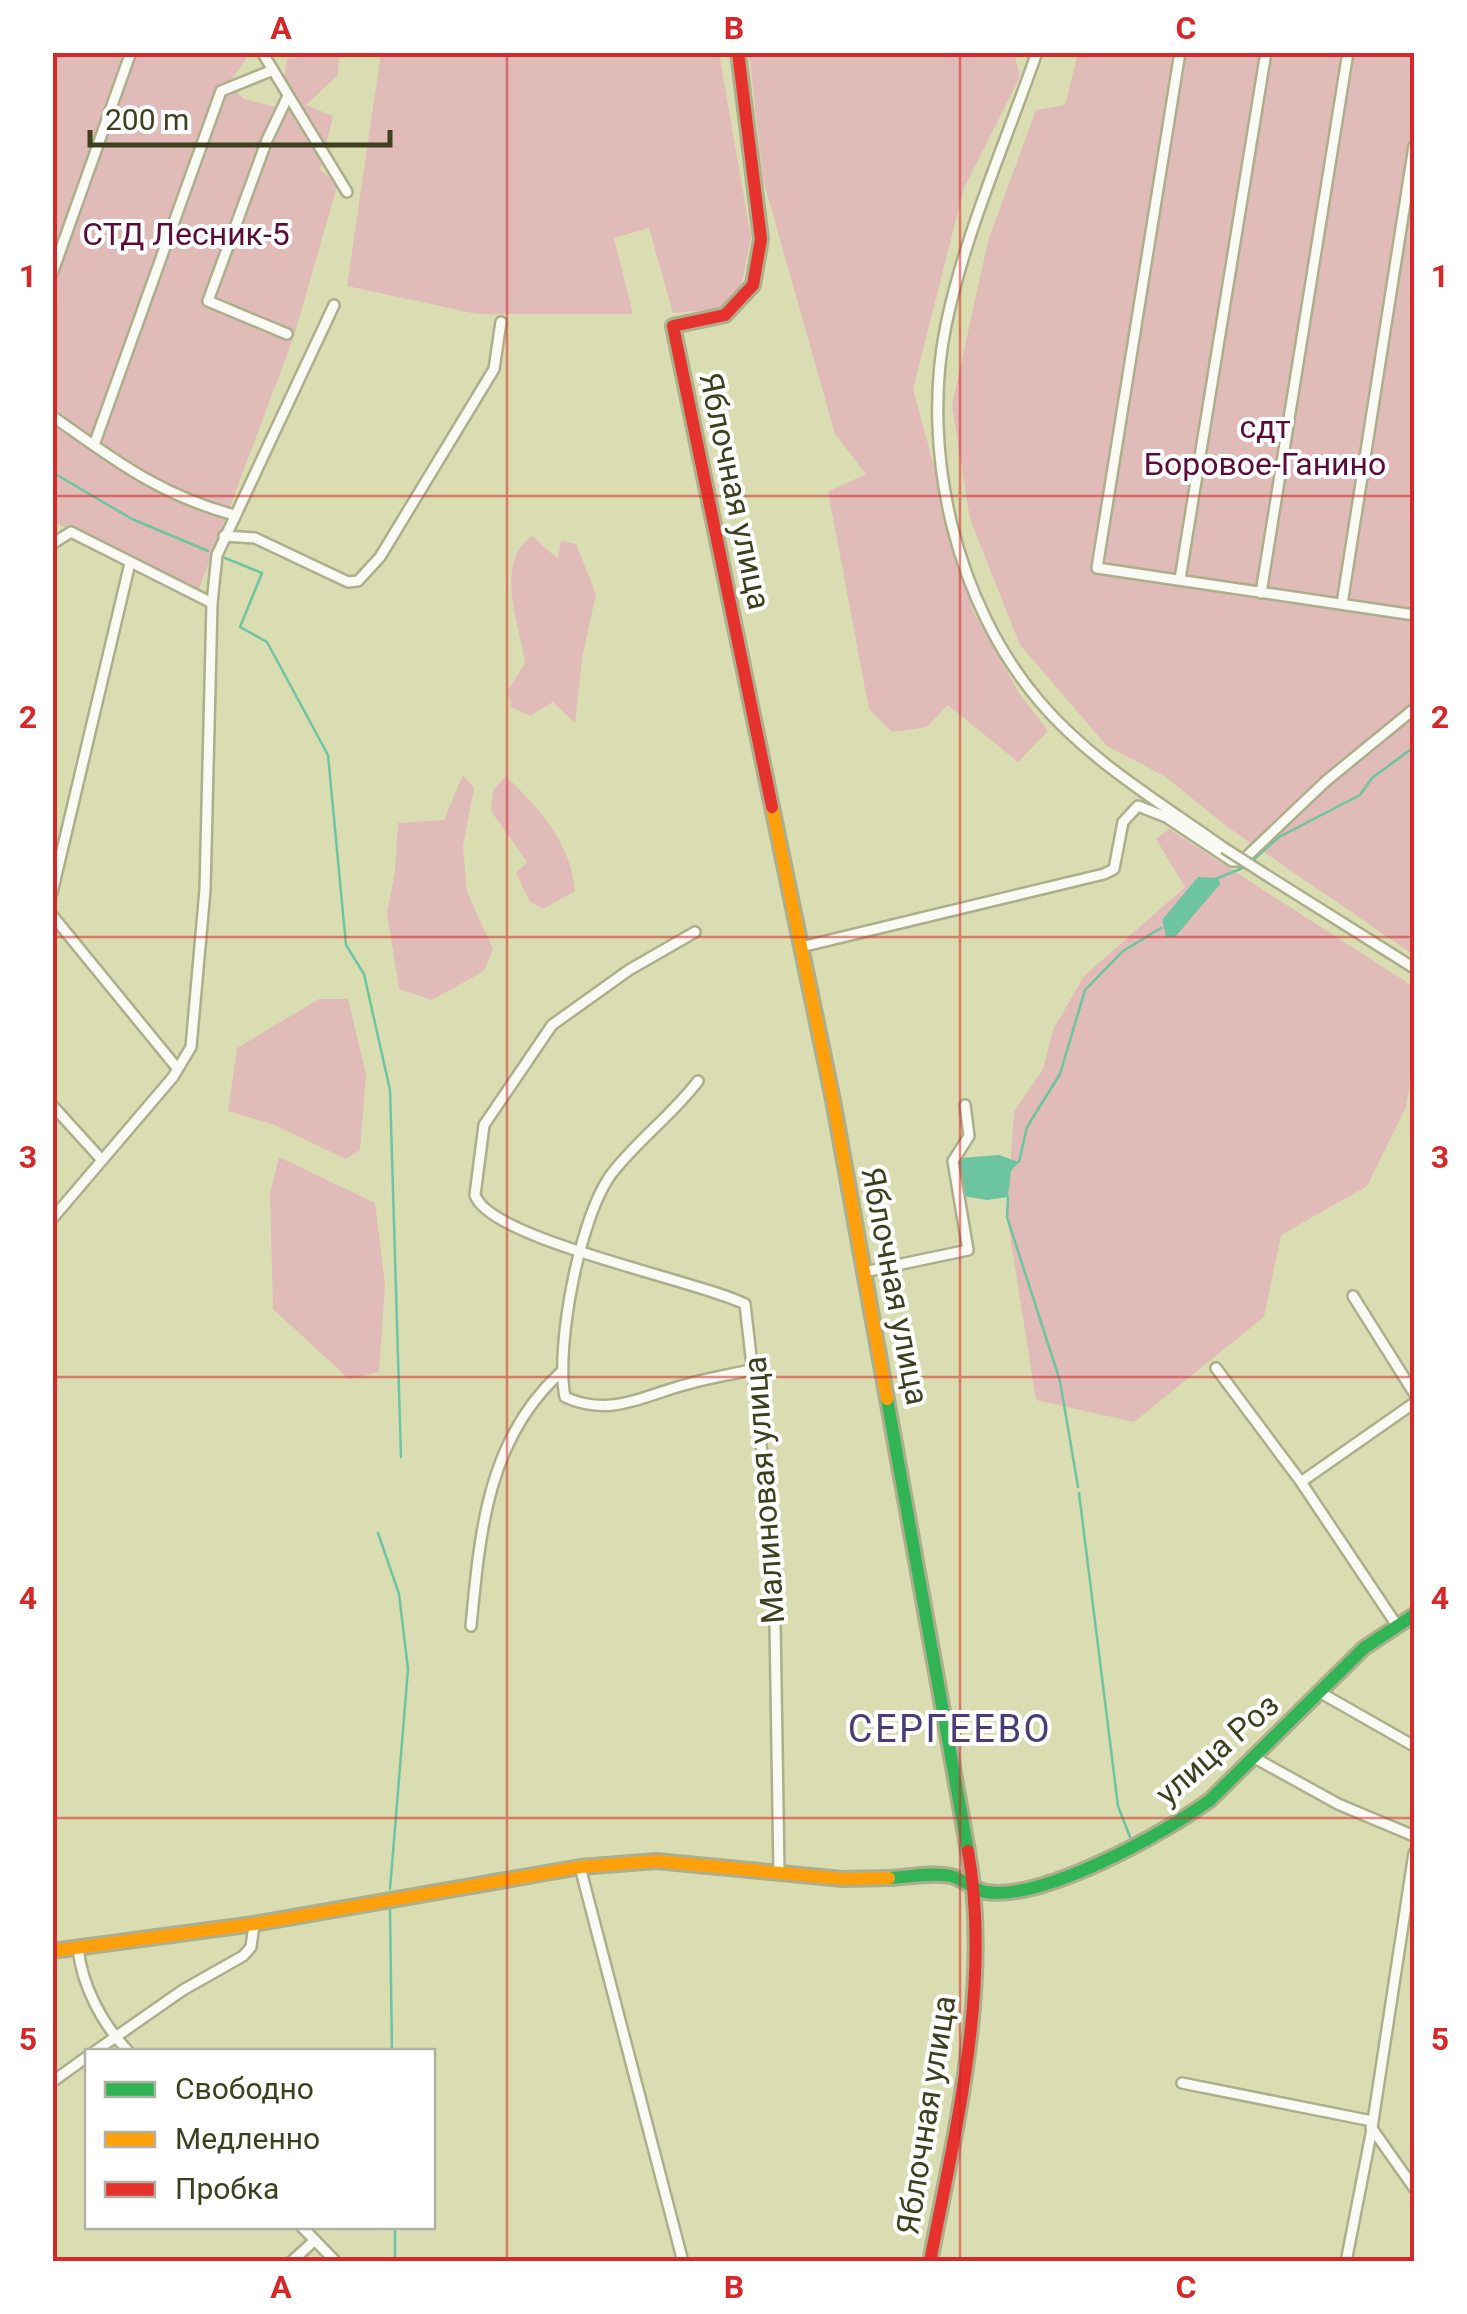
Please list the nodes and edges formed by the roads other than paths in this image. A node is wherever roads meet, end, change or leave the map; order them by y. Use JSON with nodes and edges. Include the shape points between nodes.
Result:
{"nodes":[{"id":1,"x":131,"y":52,"type":"edge"},
{"id":2,"x":262,"y":52,"type":"edge"},
{"id":3,"x":738,"y":52,"type":"edge"},
{"id":4,"x":1037,"y":52,"type":"edge"},
{"id":5,"x":1180,"y":52,"type":"edge"},
{"id":6,"x":1266,"y":52,"type":"edge"},
{"id":7,"x":1348,"y":52,"type":"edge"},
{"id":8,"x":272,"y":70,"type":"junction"},
{"id":9,"x":288,"y":96,"type":"junction"},
{"id":10,"x":1414,"y":146,"type":"edge"},
{"id":11,"x":347,"y":192,"type":"dead end"},
{"id":12,"x":52,"y":274,"type":"edge"},
{"id":13,"x":334,"y":305,"type":"dead end"},
{"id":14,"x":501,"y":322,"type":"dead end"},
{"id":15,"x":287,"y":334,"type":"dead end"},
{"id":16,"x":52,"y":416,"type":"edge"},
{"id":17,"x":94,"y":445,"type":"junction"},
{"id":18,"x":234,"y":515,"type":"junction"},
{"id":19,"x":224,"y":536,"type":"junction"},
{"id":20,"x":52,"y":544,"type":"edge"},
{"id":21,"x":130,"y":563,"type":"junction"},
{"id":22,"x":1180,"y":579,"type":"junction"},
{"id":23,"x":1261,"y":593,"type":"junction"},
{"id":24,"x":212,"y":603,"type":"junction"},
{"id":25,"x":1342,"y":604,"type":"junction"},
{"id":26,"x":1414,"y":616,"type":"edge"},
{"id":27,"x":1414,"y":709,"type":"edge"},
{"id":28,"x":52,"y":892,"type":"edge"},
{"id":29,"x":52,"y":915,"type":"edge"},
{"id":30,"x":695,"y":932,"type":"dead end"},
{"id":31,"x":801,"y":947,"type":"junction"},
{"id":32,"x":1414,"y":968,"type":"edge"},
{"id":33,"x":177,"y":1068,"type":"junction"},
{"id":34,"x":698,"y":1080,"type":"dead end"},
{"id":35,"x":52,"y":1105,"type":"edge"},
{"id":36,"x":965,"y":1105,"type":"dead end"},
{"id":37,"x":101,"y":1159,"type":"junction"},
{"id":38,"x":52,"y":1218,"type":"edge"},
{"id":39,"x":580,"y":1249,"type":"junction"},
{"id":40,"x":864,"y":1272,"type":"junction"},
{"id":41,"x":1353,"y":1296,"type":"dead end"},
{"id":42,"x":1216,"y":1368,"type":"dead end"},
{"id":43,"x":750,"y":1370,"type":"junction"},
{"id":44,"x":560,"y":1373,"type":"junction"},
{"id":45,"x":1414,"y":1393,"type":"edge"},
{"id":46,"x":1414,"y":1402,"type":"edge"},
{"id":47,"x":1301,"y":1482,"type":"junction"},
{"id":48,"x":1414,"y":1615,"type":"edge"},
{"id":49,"x":471,"y":1626,"type":"dead end"},
{"id":50,"x":1398,"y":1626,"type":"junction"},
{"id":51,"x":1322,"y":1692,"type":"junction"},
{"id":52,"x":1414,"y":1746,"type":"edge"},
{"id":53,"x":1252,"y":1757,"type":"junction"},
{"id":54,"x":1414,"y":1836,"type":"edge"},
{"id":55,"x":1414,"y":1853,"type":"edge"},
{"id":56,"x":580,"y":1867,"type":"junction"},
{"id":57,"x":779,"y":1872,"type":"junction"},
{"id":58,"x":974,"y":1884,"type":"junction"},
{"id":59,"x":254,"y":1924,"type":"junction"},
{"id":60,"x":78,"y":1948,"type":"junction"},
{"id":61,"x":52,"y":1951,"type":"edge"},
{"id":62,"x":114,"y":2036,"type":"junction"},
{"id":63,"x":98,"y":2049,"type":"edge"},
{"id":64,"x":126,"y":2049,"type":"edge"},
{"id":65,"x":85,"y":2058,"type":"edge"},
{"id":66,"x":52,"y":2082,"type":"edge"},
{"id":67,"x":1182,"y":2084,"type":"dead end"},
{"id":68,"x":1372,"y":2124,"type":"junction"},
{"id":69,"x":1414,"y":2188,"type":"edge"},
{"id":70,"x":304,"y":2229,"type":"edge"},
{"id":71,"x":314,"y":2240,"type":"junction"},
{"id":72,"x":291,"y":2262,"type":"edge"},
{"id":73,"x":336,"y":2262,"type":"edge"},
{"id":74,"x":684,"y":2262,"type":"edge"},
{"id":75,"x":930,"y":2262,"type":"edge"},
{"id":76,"x":1346,"y":2262,"type":"edge"}],
"edges":[{"from":1,"to":12,"type":"street"},
{"from":2,"to":8,"type":"street"},
{"from":3,"to":31,"type":"street","name":"Яблочная улица","via":[[761,238],[753,284],[726,315],[673,326]]},
{"from":4,"to":32,"type":"street","bridge":true,"via":[[946,326],[939,432],[954,525],[988,624],[1040,702],[1114,770]]},
{"from":5,"to":22,"type":"street","via":[[1097,568]]},
{"from":6,"to":22,"type":"street"},
{"from":7,"to":23,"type":"street"},
{"from":8,"to":9,"type":"street"},
{"from":8,"to":17,"type":"street","via":[[220,91]]},
{"from":9,"to":11,"type":"street"},
{"from":9,"to":15,"type":"street","via":[[208,301]]},
{"from":10,"to":25,"type":"street"},
{"from":13,"to":18,"type":"street"},
{"from":14,"to":19,"type":"street","via":[[494,369],[380,557],[358,581],[255,538]]},
{"from":16,"to":17,"type":"street"},
{"from":17,"to":18,"type":"street","via":[[182,500]]},
{"from":18,"to":19,"type":"street"},
{"from":19,"to":24,"type":"street"},
{"from":20,"to":21,"type":"street","via":[[71,532]]},
{"from":21,"to":24,"type":"street"},
{"from":21,"to":28,"type":"street"},
{"from":22,"to":23,"type":"street"},
{"from":23,"to":25,"type":"street"},
{"from":24,"to":33,"type":"street","via":[[198,981],[191,1048]]},
{"from":25,"to":26,"type":"street"},
{"from":27,"to":31,"type":"street","via":[[1242,860],[1232,861],[1138,806],[1123,822],[1114,869],[1104,874]]},
{"from":29,"to":33,"type":"street"},
{"from":30,"to":39,"type":"street","via":[[552,1025],[484,1126],[478,1205]]},
{"from":31,"to":40,"type":"street","name":"Яблочная улица"},
{"from":33,"to":37,"type":"street"},
{"from":34,"to":39,"type":"street","via":[[612,1173]]},
{"from":35,"to":37,"type":"street"},
{"from":36,"to":40,"type":"street","via":[[969,1136],[953,1161],[968,1250]]},
{"from":37,"to":38,"type":"street"},
{"from":39,"to":43,"type":"street","name":"Малиновая улица","via":[[746,1304]]},
{"from":39,"to":44,"type":"street"},
{"from":40,"to":58,"type":"street","name":"Яблочная улица"},
{"from":41,"to":45,"type":"street"},
{"from":42,"to":47,"type":"street"},
{"from":43,"to":44,"type":"street","via":[[684,1384],[624,1407],[584,1406],[566,1397]]},
{"from":43,"to":57,"type":"street","name":"Малиновая улица","via":[[774,1559]]},
{"from":44,"to":49,"type":"street","via":[[536,1395],[491,1479]]},
{"from":46,"to":47,"type":"street"},
{"from":47,"to":50,"type":"street"},
{"from":48,"to":50,"type":"street","name":"улица Роз"},
{"from":50,"to":51,"type":"street","name":"улица Роз","via":[[1364,1648]]},
{"from":51,"to":52,"type":"street"},
{"from":51,"to":53,"type":"street","name":"улица Роз"},
{"from":53,"to":54,"type":"street"},
{"from":53,"to":58,"type":"street","name":"улица Роз","via":[[1181,1822],[1098,1864],[998,1893]]},
{"from":55,"to":68,"type":"street"},
{"from":56,"to":57,"type":"street","name":"улица Роз","via":[[656,1861]]},
{"from":56,"to":59,"type":"street","name":"улица Роз"},
{"from":56,"to":74,"type":"street"},
{"from":57,"to":58,"type":"street","name":"улица Роз","via":[[843,1879],[950,1876]]},
{"from":58,"to":75,"type":"street","name":"Яблочная улица","via":[[968,2065]]},
{"from":59,"to":60,"type":"street","name":"улица Роз"},
{"from":59,"to":62,"type":"street","via":[[243,1956]]},
{"from":60,"to":61,"type":"street","name":"улица Роз"},
{"from":60,"to":62,"type":"street","via":[[81,1977]]},
{"from":62,"to":63,"type":"street"},
{"from":62,"to":64,"type":"street"},
{"from":65,"to":66,"type":"street"},
{"from":67,"to":68,"type":"street"},
{"from":68,"to":69,"type":"street"},
{"from":68,"to":76,"type":"street"},
{"from":70,"to":71,"type":"street"},
{"from":71,"to":72,"type":"street"},
{"from":71,"to":73,"type":"street"}]}
